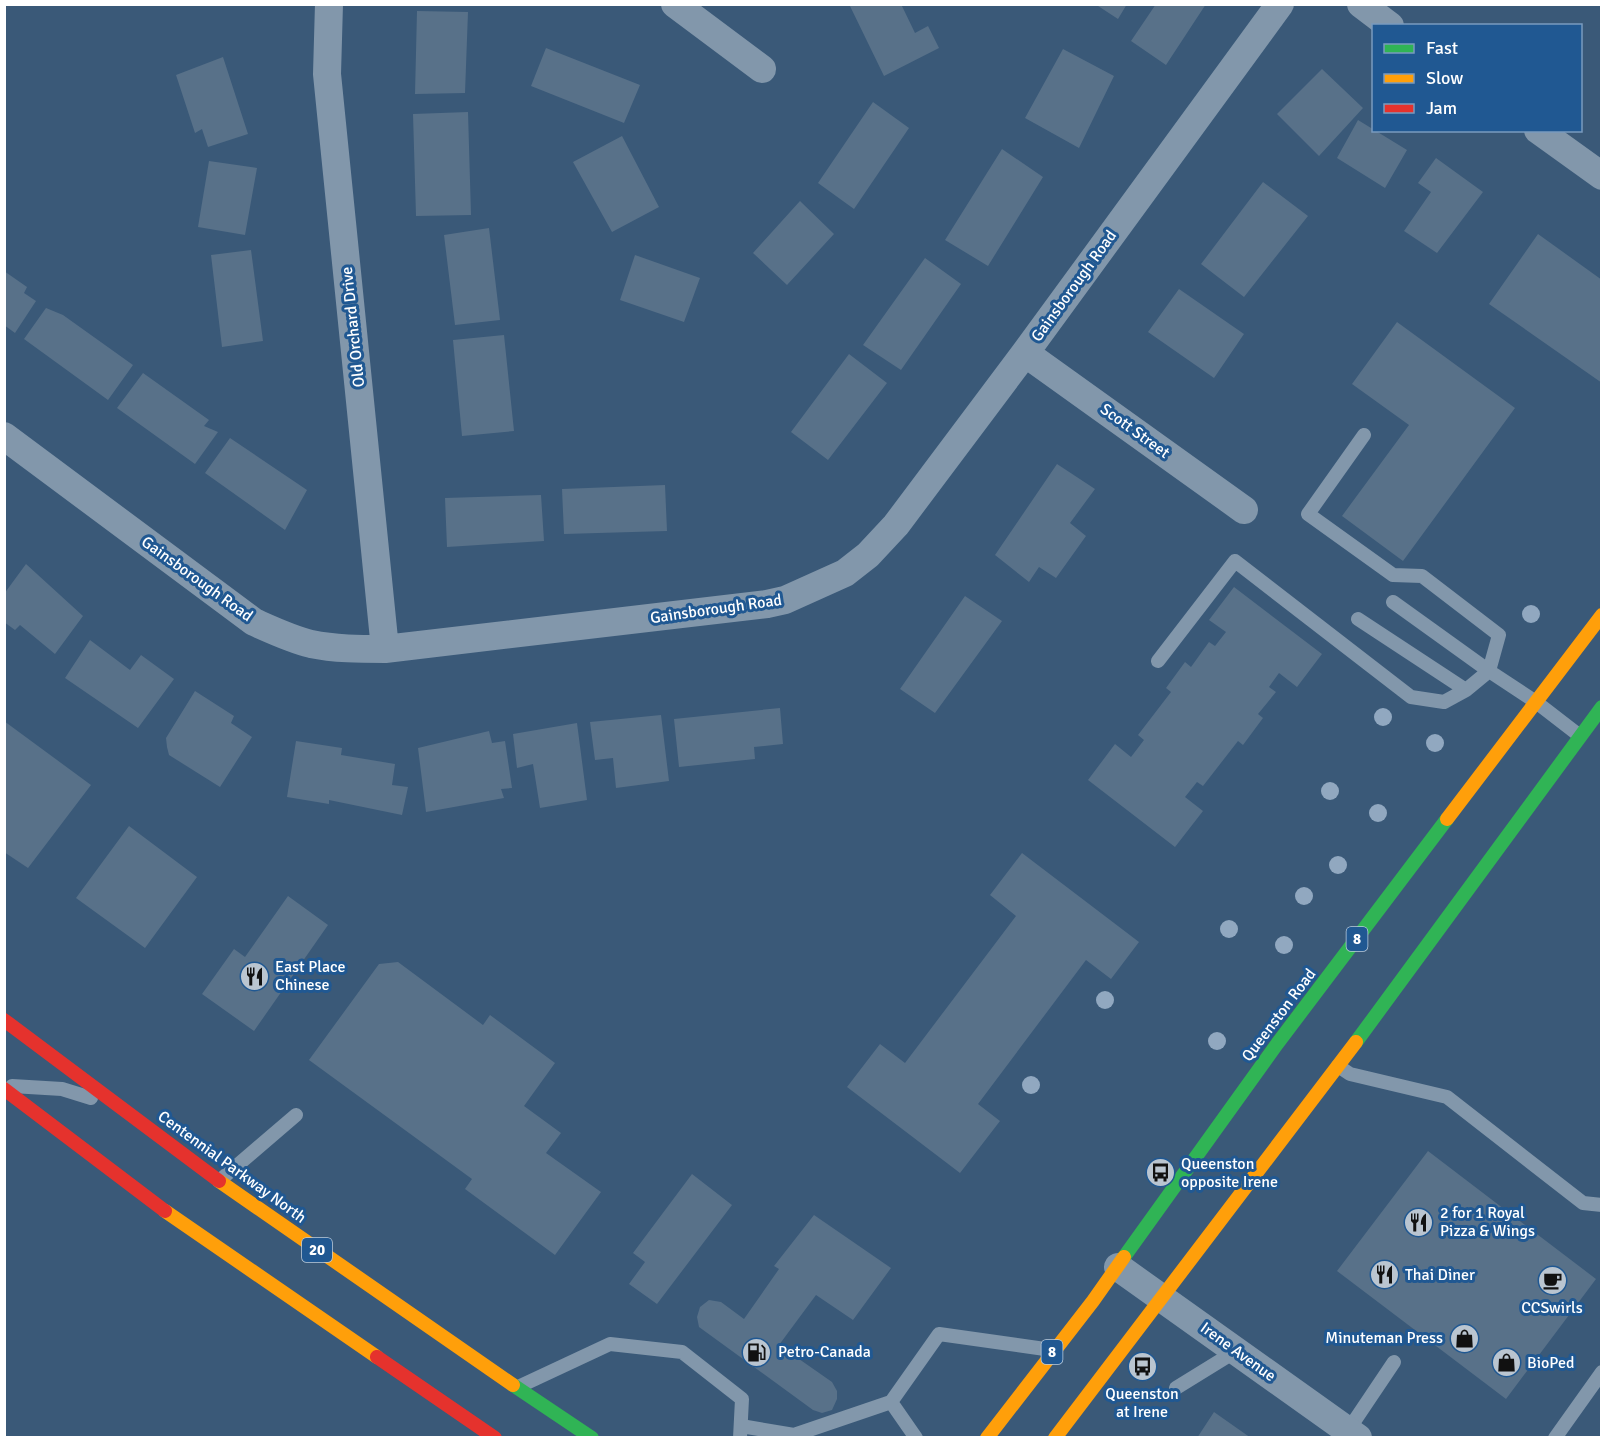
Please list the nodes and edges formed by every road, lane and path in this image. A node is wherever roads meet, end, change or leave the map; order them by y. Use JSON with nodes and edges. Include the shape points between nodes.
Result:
{"nodes":[{"id":1,"x":329,"y":4,"type":"edge"},
{"id":2,"x":675,"y":4,"type":"edge"},
{"id":3,"x":1280,"y":4,"type":"edge"},
{"id":4,"x":1361,"y":4,"type":"edge"},
{"id":5,"x":1387,"y":24,"type":"edge"},
{"id":6,"x":762,"y":69,"type":"dead end"},
{"id":7,"x":1541,"y":132,"type":"edge"},
{"id":8,"x":1602,"y":176,"type":"edge"},
{"id":9,"x":1025,"y":353,"type":"junction"},
{"id":10,"x":1364,"y":435,"type":"dead end"},
{"id":11,"x":7,"y":443,"type":"edge"},
{"id":12,"x":1244,"y":510,"type":"dead end"},
{"id":13,"x":1393,"y":602,"type":"dead end"},
{"id":14,"x":1602,"y":615,"type":"edge"},
{"id":15,"x":1358,"y":619,"type":"dead end"},
{"id":16,"x":385,"y":649,"type":"junction"},
{"id":17,"x":1158,"y":661,"type":"dead end"},
{"id":18,"x":1489,"y":671,"type":"junction"},
{"id":19,"x":1466,"y":690,"type":"junction"},
{"id":20,"x":1536,"y":702,"type":"junction"},
{"id":21,"x":1602,"y":707,"type":"edge"},
{"id":22,"x":1580,"y":736,"type":"junction"},
{"id":23,"x":4,"y":1020,"type":"edge"},
{"id":24,"x":1338,"y":1066,"type":"junction"},
{"id":25,"x":4,"y":1088,"type":"edge"},
{"id":26,"x":122,"y":1107,"type":"junction"},
{"id":27,"x":296,"y":1115,"type":"dead end"},
{"id":28,"x":219,"y":1181,"type":"junction"},
{"id":29,"x":1602,"y":1205,"type":"edge"},
{"id":30,"x":1118,"y":1267,"type":"junction"},
{"id":31,"x":1162,"y":1297,"type":"junction"},
{"id":32,"x":1054,"y":1350,"type":"junction"},
{"id":33,"x":1236,"y":1351,"type":"junction"},
{"id":34,"x":1394,"y":1362,"type":"dead end"},
{"id":35,"x":1602,"y":1372,"type":"edge"},
{"id":36,"x":517,"y":1387,"type":"junction"},
{"id":37,"x":1176,"y":1388,"type":"dead end"},
{"id":38,"x":891,"y":1402,"type":"junction"},
{"id":39,"x":741,"y":1432,"type":"edge"},
{"id":40,"x":1350,"y":1435,"type":"edge"},
{"id":41,"x":495,"y":1437,"type":"edge"},
{"id":42,"x":592,"y":1437,"type":"edge"},
{"id":43,"x":916,"y":1437,"type":"edge"},
{"id":44,"x":987,"y":1437,"type":"edge"},
{"id":45,"x":1057,"y":1437,"type":"edge"},
{"id":46,"x":1555,"y":1437,"type":"edge"}],
"edges":[{"from":1,"to":16,"type":"street","name":"Old Orchard Drive","via":[[327,74]]},
{"from":2,"to":6,"type":"street"},
{"from":3,"to":9,"type":"street","name":"Gainsborough Road"},
{"from":4,"to":5,"type":"street"},
{"from":7,"to":8,"type":"street"},
{"from":9,"to":12,"type":"street","name":"Scott Street"},
{"from":9,"to":16,"type":"street","name":"Gainsborough Road","via":[[896,525],[845,573],[767,604]]},
{"from":10,"to":18,"type":"lane","via":[[1308,514],[1393,575],[1422,576],[1500,635]]},
{"from":11,"to":16,"type":"street","name":"Gainsborough Road","via":[[254,622],[311,644]]},
{"from":13,"to":18,"type":"lane"},
{"from":14,"to":20,"type":"main road","name":"Queenston Road","number":"8"},
{"from":15,"to":19,"type":"lane"},
{"from":17,"to":19,"type":"lane","via":[[1235,561],[1411,697],[1444,702]]},
{"from":18,"to":19,"type":"lane"},
{"from":18,"to":20,"type":"lane"},
{"from":20,"to":22,"type":"lane"},
{"from":20,"to":30,"type":"main road","name":"Queenston Road","number":"8","via":[[1277,1044]]},
{"from":21,"to":22,"type":"main road"},
{"from":22,"to":24,"type":"main road"},
{"from":23,"to":26,"type":"main road","name":"Centennial Parkway North","number":"20"},
{"from":24,"to":29,"type":"lane","via":[[1350,1074],[1447,1097],[1583,1203]]},
{"from":24,"to":31,"type":"main road"},
{"from":25,"to":26,"type":"lane","via":[[62,1089]]},
{"from":25,"to":41,"type":"main road","via":[[185,1226]]},
{"from":26,"to":28,"type":"main road","name":"Centennial Parkway North","number":"20"},
{"from":27,"to":28,"type":"lane"},
{"from":28,"to":36,"type":"main road","name":"Centennial Parkway North","number":"20"},
{"from":30,"to":31,"type":"street","name":"Irene Avenue"},
{"from":30,"to":32,"type":"main road","name":"Queenston Road","number":"8"},
{"from":31,"to":33,"type":"street","name":"Irene Avenue"},
{"from":31,"to":45,"type":"main road"},
{"from":32,"to":38,"type":"lane","via":[[939,1334]]},
{"from":32,"to":44,"type":"main road","name":"Queenston Road","number":"8"},
{"from":33,"to":37,"type":"lane"},
{"from":33,"to":40,"type":"street","name":"Irene Avenue"},
{"from":34,"to":40,"type":"lane"},
{"from":35,"to":46,"type":"lane"},
{"from":36,"to":39,"type":"lane","via":[[610,1344],[682,1352],[742,1399]]},
{"from":36,"to":42,"type":"main road","name":"Centennial Parkway North","number":"20"},
{"from":38,"to":39,"type":"lane","via":[[794,1435]]},
{"from":38,"to":43,"type":"lane"}]}
